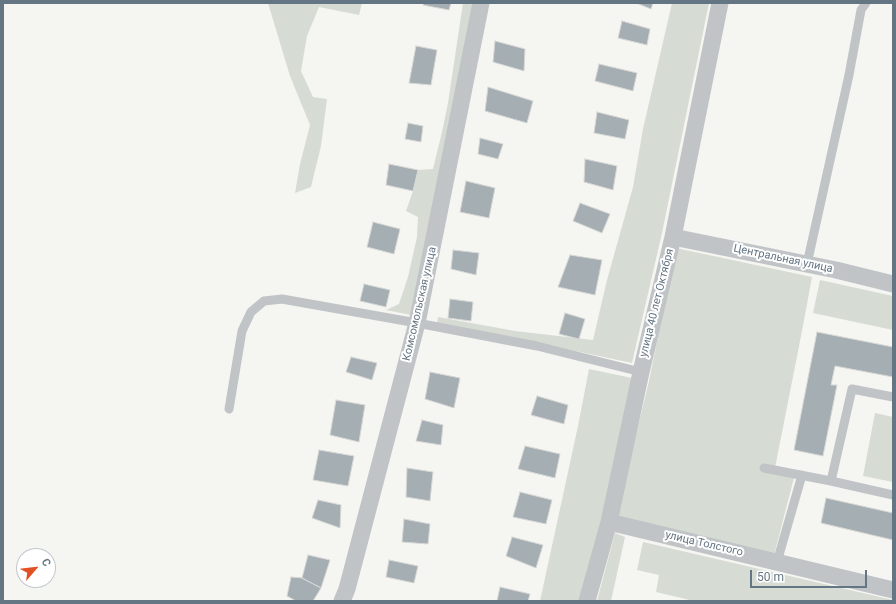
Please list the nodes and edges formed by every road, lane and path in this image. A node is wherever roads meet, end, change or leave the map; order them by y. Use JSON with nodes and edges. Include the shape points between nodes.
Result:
{"nodes":[{"id":1,"x":481,"y":3,"type":"edge"},
{"id":2,"x":720,"y":3,"type":"edge"},
{"id":3,"x":866,"y":3,"type":"edge"},
{"id":4,"x":673,"y":237,"type":"junction"},
{"id":5,"x":806,"y":264,"type":"junction"},
{"id":6,"x":893,"y":284,"type":"edge"},
{"id":7,"x":417,"y":323,"type":"junction"},
{"id":8,"x":641,"y":372,"type":"junction"},
{"id":9,"x":893,"y":397,"type":"edge"},
{"id":10,"x":229,"y":409,"type":"dead end"},
{"id":11,"x":764,"y":468,"type":"dead end"},
{"id":12,"x":802,"y":475,"type":"junction"},
{"id":13,"x":832,"y":481,"type":"junction"},
{"id":14,"x":893,"y":495,"type":"edge"},
{"id":15,"x":609,"y":522,"type":"junction"},
{"id":16,"x":777,"y":562,"type":"junction"},
{"id":17,"x":893,"y":590,"type":"edge"},
{"id":18,"x":342,"y":601,"type":"edge"},
{"id":19,"x":587,"y":601,"type":"edge"}],
"edges":[{"from":1,"to":7,"type":"street","name":"Комсомольская улица"},
{"from":2,"to":4,"type":"street","name":"улица 40 лет Октября"},
{"from":3,"to":5,"type":"lane","via":[[861,10],[849,75]]},
{"from":4,"to":5,"type":"street","name":"Центральная улица"},
{"from":4,"to":8,"type":"street","name":"улица 40 лет Октября"},
{"from":5,"to":6,"type":"street","name":"Центральная улица"},
{"from":7,"to":8,"type":"lane","via":[[537,346]]},
{"from":7,"to":10,"type":"lane","via":[[282,299],[264,301],[251,312],[242,331]]},
{"from":7,"to":18,"type":"street","name":"Комсомольская улица"},
{"from":8,"to":15,"type":"street","name":"улица 40 лет Октября"},
{"from":9,"to":13,"type":"lane","via":[[852,389]]},
{"from":11,"to":12,"type":"lane"},
{"from":12,"to":13,"type":"lane"},
{"from":12,"to":16,"type":"lane"},
{"from":13,"to":14,"type":"lane"},
{"from":15,"to":16,"type":"street","name":"улица Толстого"},
{"from":15,"to":19,"type":"street","name":"улица 40 лет Октября"},
{"from":16,"to":17,"type":"street","name":"улица Толстого"}]}
